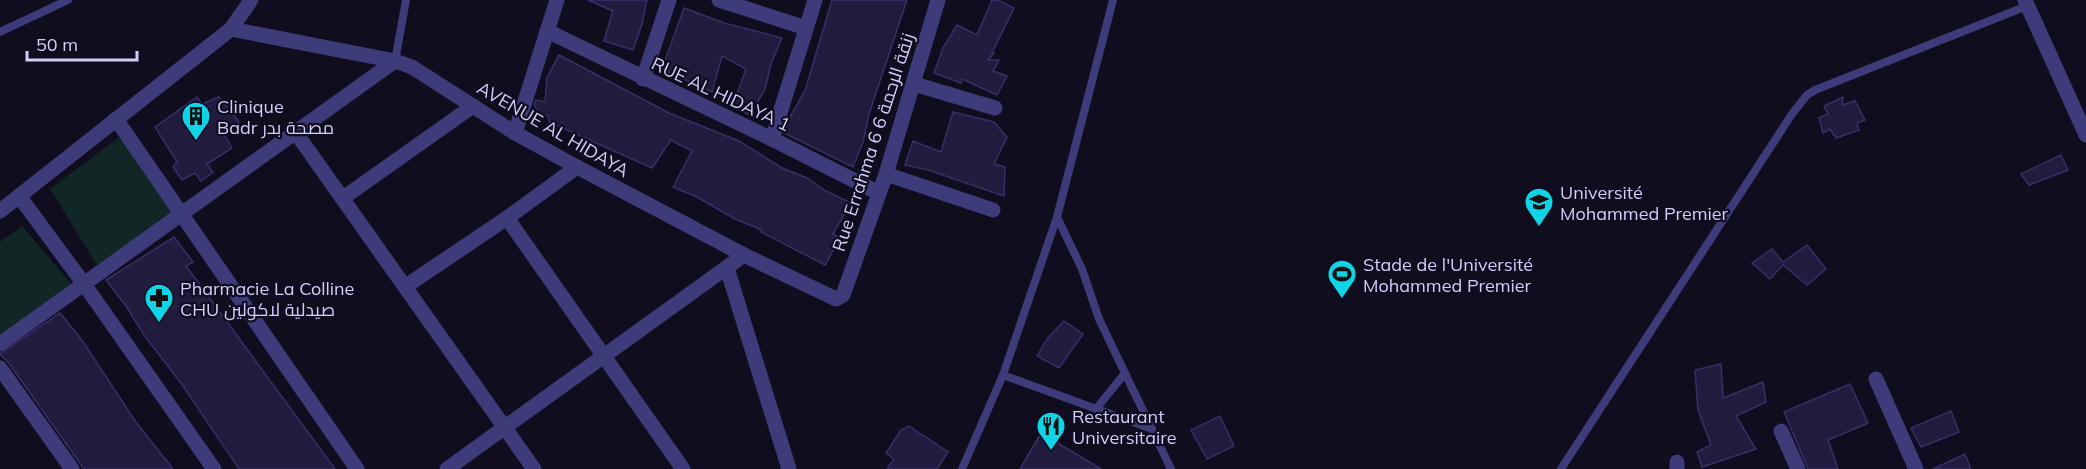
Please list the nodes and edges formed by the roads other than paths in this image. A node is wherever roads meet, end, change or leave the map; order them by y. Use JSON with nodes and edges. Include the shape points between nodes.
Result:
{"nodes":[{"id":1,"x":68,"y":0,"type":"edge"},
{"id":2,"x":251,"y":0,"type":"edge"},
{"id":3,"x":398,"y":0,"type":"edge"},
{"id":4,"x":557,"y":0,"type":"edge"},
{"id":5,"x":669,"y":0,"type":"edge"},
{"id":6,"x":719,"y":0,"type":"edge"},
{"id":7,"x":815,"y":0,"type":"edge"},
{"id":8,"x":938,"y":0,"type":"edge"},
{"id":9,"x":1113,"y":0,"type":"edge"},
{"id":10,"x":2026,"y":3,"type":"edge"},
{"id":11,"x":404,"y":4,"type":"edge"},
{"id":12,"x":231,"y":28,"type":"junction"},
{"id":13,"x":806,"y":28,"type":"junction"},
{"id":14,"x":0,"y":32,"type":"edge"},
{"id":15,"x":547,"y":32,"type":"junction"},
{"id":16,"x":395,"y":61,"type":"junction"},
{"id":17,"x":643,"y":79,"type":"junction"},
{"id":18,"x":914,"y":84,"type":"junction"},
{"id":19,"x":473,"y":106,"type":"junction"},
{"id":20,"x":994,"y":108,"type":"dead end"},
{"id":21,"x":116,"y":119,"type":"junction"},
{"id":22,"x":296,"y":133,"type":"junction"},
{"id":23,"x":515,"y":133,"type":"junction"},
{"id":24,"x":2086,"y":135,"type":"edge"},
{"id":25,"x":771,"y":139,"type":"junction"},
{"id":26,"x":577,"y":167,"type":"junction"},
{"id":27,"x":886,"y":174,"type":"junction"},
{"id":28,"x":879,"y":194,"type":"junction"},
{"id":29,"x":19,"y":196,"type":"junction"},
{"id":30,"x":343,"y":198,"type":"junction"},
{"id":31,"x":993,"y":210,"type":"dead end"},
{"id":32,"x":0,"y":211,"type":"edge"},
{"id":33,"x":181,"y":214,"type":"junction"},
{"id":34,"x":1057,"y":217,"type":"junction"},
{"id":35,"x":507,"y":218,"type":"junction"},
{"id":36,"x":744,"y":255,"type":"junction"},
{"id":37,"x":727,"y":268,"type":"junction"},
{"id":38,"x":84,"y":284,"type":"junction"},
{"id":39,"x":406,"y":286,"type":"junction"},
{"id":40,"x":843,"y":295,"type":"joint"},
{"id":41,"x":0,"y":344,"type":"edge"},
{"id":42,"x":603,"y":356,"type":"junction"},
{"id":43,"x":0,"y":368,"type":"edge"},
{"id":44,"x":1125,"y":373,"type":"junction"},
{"id":45,"x":1003,"y":375,"type":"junction"},
{"id":46,"x":1876,"y":379,"type":"dead end"},
{"id":47,"x":1096,"y":409,"type":"junction"},
{"id":48,"x":504,"y":427,"type":"junction"},
{"id":49,"x":1152,"y":429,"type":"junction"},
{"id":50,"x":1781,"y":431,"type":"dead end"},
{"id":51,"x":1914,"y":468,"type":"edge"},
{"id":52,"x":72,"y":469,"type":"edge"},
{"id":53,"x":214,"y":469,"type":"edge"},
{"id":54,"x":357,"y":469,"type":"edge"},
{"id":55,"x":447,"y":469,"type":"edge"},
{"id":56,"x":534,"y":469,"type":"edge"},
{"id":57,"x":683,"y":469,"type":"edge"},
{"id":58,"x":789,"y":469,"type":"edge"},
{"id":59,"x":962,"y":469,"type":"edge"},
{"id":60,"x":1171,"y":469,"type":"edge"},
{"id":61,"x":1561,"y":469,"type":"edge"},
{"id":62,"x":1797,"y":469,"type":"edge"}],
"edges":[{"from":1,"to":14,"type":"lane"},
{"from":2,"to":12,"type":"street"},
{"from":3,"to":11,"type":"lane"},
{"from":4,"to":15,"type":"street"},
{"from":5,"to":17,"type":"street"},
{"from":6,"to":13,"type":"street"},
{"from":7,"to":13,"type":"street"},
{"from":8,"to":18,"type":"street","name":"Rue Errahma 6 6 زنقة الرحمة"},
{"from":9,"to":34,"type":"lane"},
{"from":10,"to":24,"type":"street"},
{"from":10,"to":61,"type":"lane","via":[[1807,95]]},
{"from":11,"to":16,"type":"lane"},
{"from":12,"to":16,"type":"street","name":"AVENUE AL HIDAYA"},
{"from":12,"to":21,"type":"street"},
{"from":13,"to":25,"type":"street"},
{"from":15,"to":17,"type":"street","name":"RUE AL HIDAYA 1"},
{"from":15,"to":23,"type":"street"},
{"from":16,"to":19,"type":"street","name":"AVENUE AL HIDAYA","via":[[412,67]]},
{"from":16,"to":22,"type":"street"},
{"from":17,"to":25,"type":"street","name":"RUE AL HIDAYA 1"},
{"from":18,"to":20,"type":"street"},
{"from":18,"to":27,"type":"street","name":"Rue Errahma 6 6 زنقة الرحمة"},
{"from":19,"to":23,"type":"street","name":"AVENUE AL HIDAYA"},
{"from":19,"to":30,"type":"street"},
{"from":21,"to":29,"type":"street"},
{"from":21,"to":33,"type":"street"},
{"from":22,"to":30,"type":"street"},
{"from":22,"to":33,"type":"street"},
{"from":23,"to":26,"type":"street","name":"AVENUE AL HIDAYA"},
{"from":25,"to":28,"type":"street","name":"RUE AL HIDAYA 1"},
{"from":26,"to":35,"type":"street"},
{"from":26,"to":36,"type":"street","name":"AVENUE AL HIDAYA"},
{"from":27,"to":28,"type":"street","name":"Rue Errahma 6 6 زنقة الرحمة"},
{"from":27,"to":31,"type":"street"},
{"from":28,"to":40,"type":"street","name":"Rue Errahma 6 6 زنقة الرحمة"},
{"from":29,"to":32,"type":"street"},
{"from":29,"to":38,"type":"street"},
{"from":30,"to":39,"type":"street"},
{"from":33,"to":38,"type":"street"},
{"from":33,"to":54,"type":"street"},
{"from":34,"to":44,"type":"lane"},
{"from":34,"to":45,"type":"lane"},
{"from":35,"to":39,"type":"street"},
{"from":35,"to":42,"type":"street"},
{"from":36,"to":37,"type":"street"},
{"from":36,"to":40,"type":"street","name":"AVENUE AL HIDAYA","via":[[832,298]]},
{"from":37,"to":42,"type":"street"},
{"from":37,"to":58,"type":"street"},
{"from":38,"to":41,"type":"street"},
{"from":38,"to":53,"type":"street"},
{"from":39,"to":48,"type":"street"},
{"from":42,"to":48,"type":"street"},
{"from":42,"to":57,"type":"street"},
{"from":43,"to":52,"type":"street"},
{"from":44,"to":47,"type":"lane"},
{"from":44,"to":49,"type":"lane"},
{"from":45,"to":47,"type":"lane"},
{"from":45,"to":59,"type":"lane"},
{"from":46,"to":51,"type":"street"},
{"from":47,"to":49,"type":"lane"},
{"from":48,"to":55,"type":"street"},
{"from":48,"to":56,"type":"street"},
{"from":49,"to":60,"type":"lane"},
{"from":50,"to":62,"type":"street"}]}
